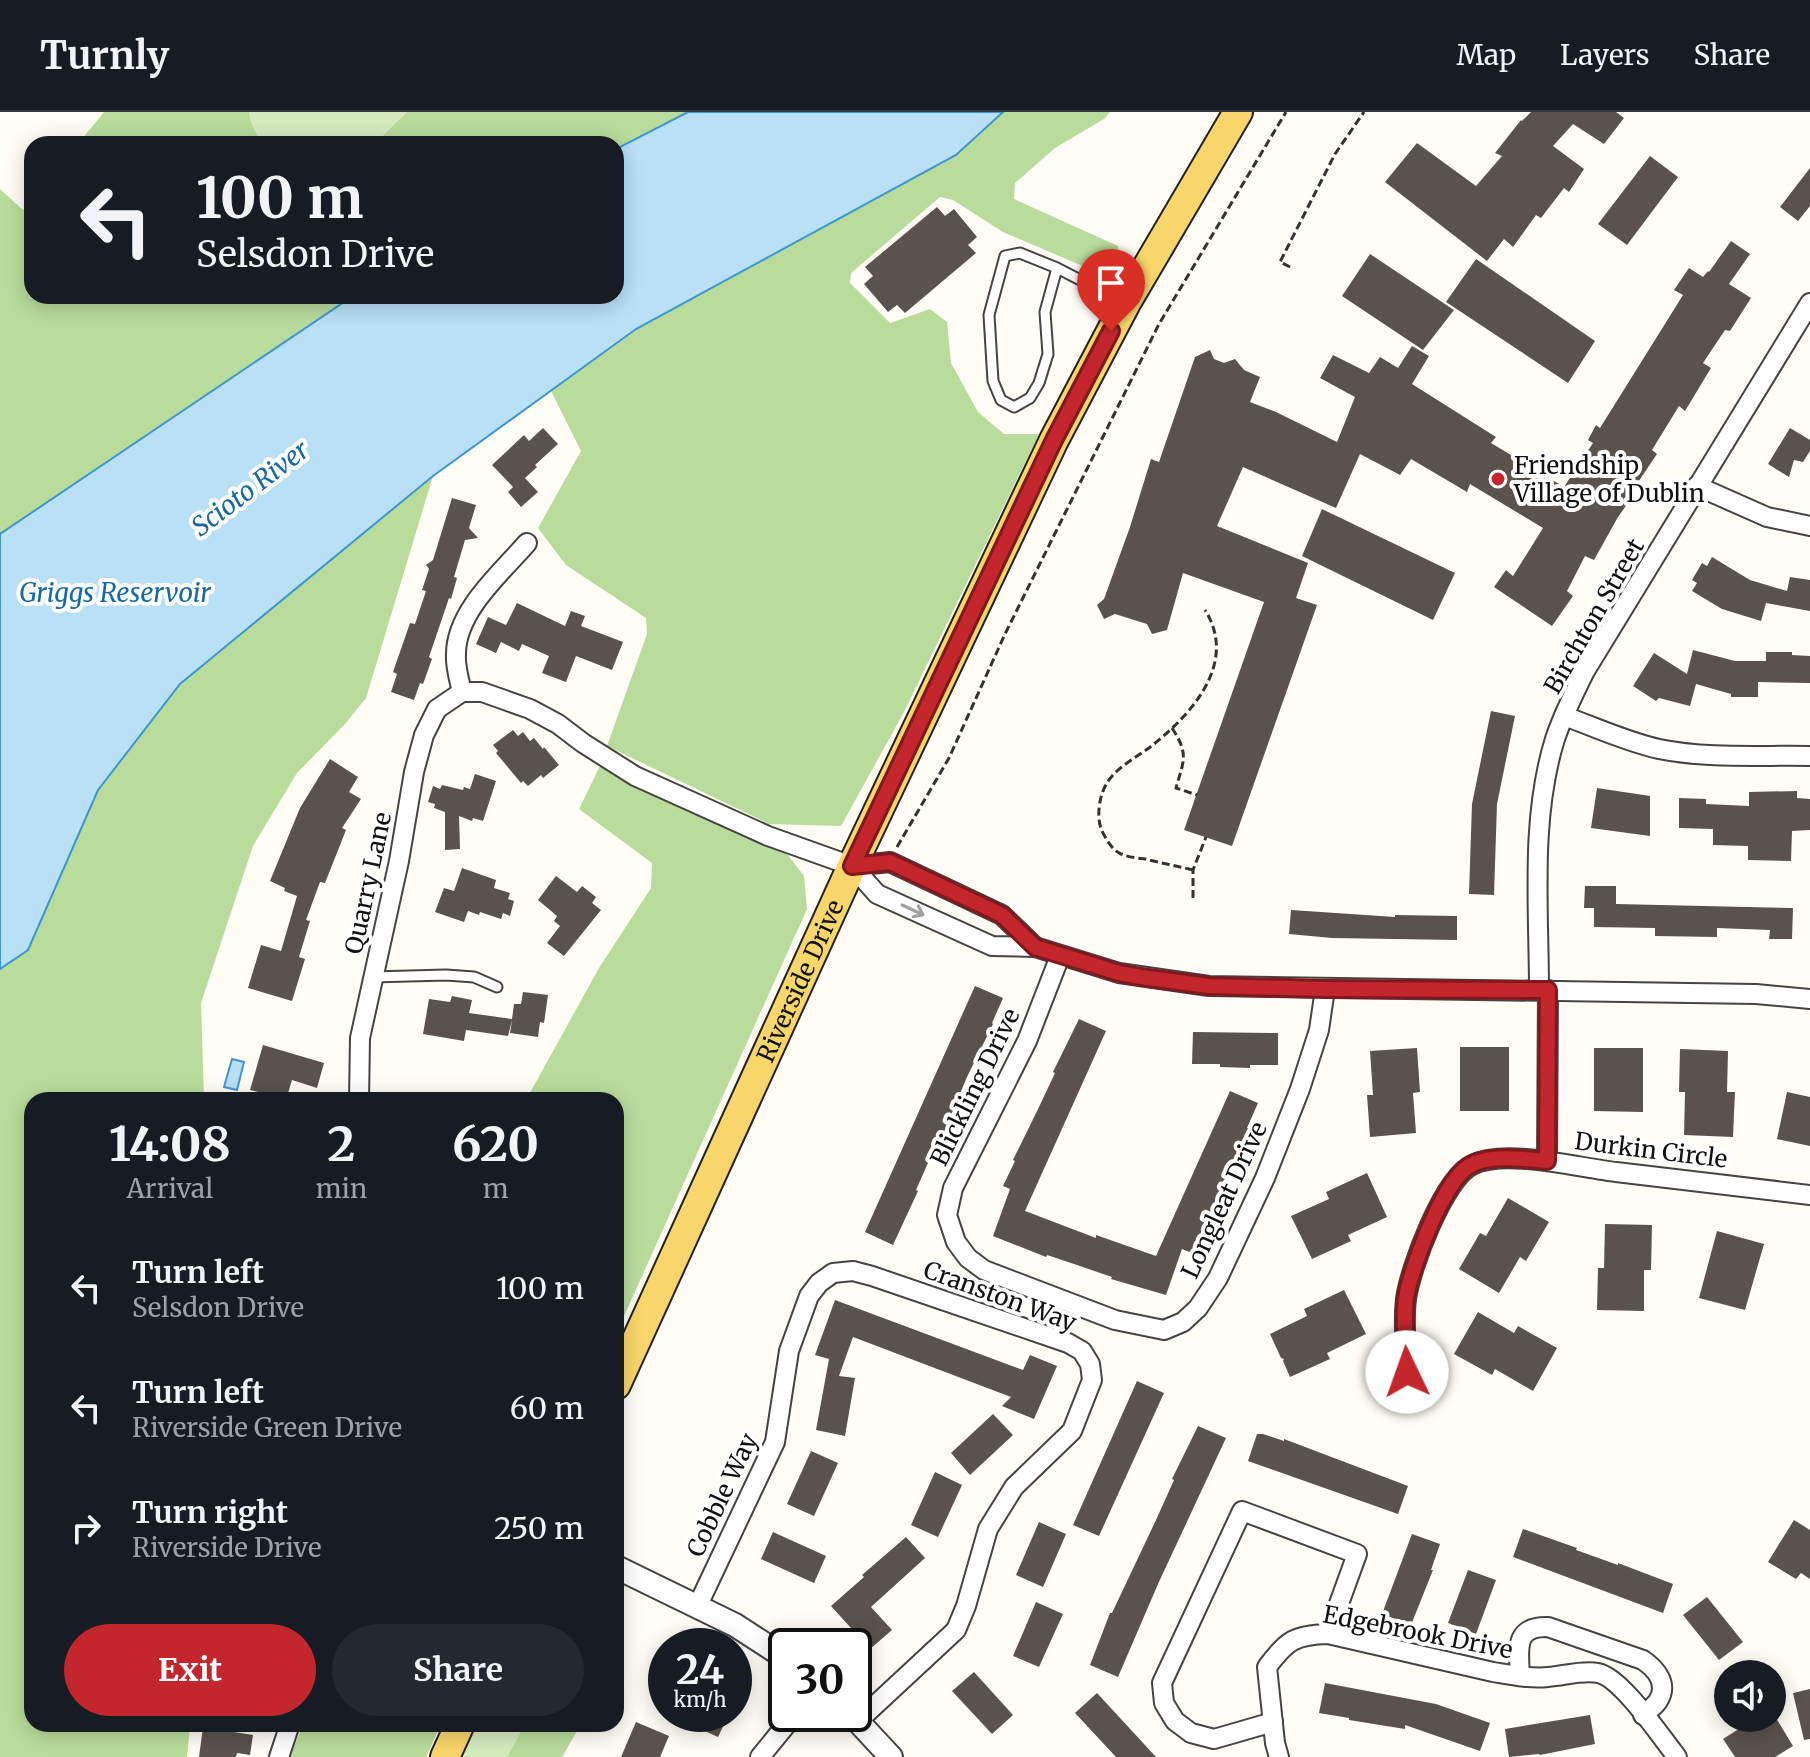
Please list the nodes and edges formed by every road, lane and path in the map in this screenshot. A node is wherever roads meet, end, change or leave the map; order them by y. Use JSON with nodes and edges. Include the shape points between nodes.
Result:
{"nodes":[{"id":1,"x":1238,"y":112,"type":"edge"},
{"id":2,"x":1286,"y":112,"type":"edge"},
{"id":3,"x":1364,"y":112,"type":"edge"},
{"id":4,"x":1290,"y":267,"type":"dead end"},
{"id":5,"x":1057,"y":268,"type":"junction"},
{"id":6,"x":1126,"y":303,"type":"junction"},
{"id":7,"x":1810,"y":303,"type":"edge"},
{"id":8,"x":1697,"y":486,"type":"junction"},
{"id":9,"x":1810,"y":526,"type":"edge"},
{"id":10,"x":527,"y":543,"type":"dead end"},
{"id":11,"x":1205,"y":610,"type":"dead end"},
{"id":12,"x":462,"y":692,"type":"junction"},
{"id":13,"x":1564,"y":716,"type":"junction"},
{"id":14,"x":1172,"y":728,"type":"junction"},
{"id":15,"x":1810,"y":756,"type":"edge"},
{"id":16,"x":1197,"y":795,"type":"dead end"},
{"id":17,"x":1206,"y":837,"type":"dead end"},
{"id":18,"x":890,"y":862,"type":"junction"},
{"id":19,"x":852,"y":866,"type":"junction"},
{"id":20,"x":1193,"y":870,"type":"junction"},
{"id":21,"x":1193,"y":898,"type":"dead end"},
{"id":22,"x":1035,"y":947,"type":"junction"},
{"id":23,"x":1060,"y":956,"type":"junction"},
{"id":24,"x":372,"y":977,"type":"junction"},
{"id":25,"x":497,"y":987,"type":"dead end"},
{"id":26,"x":1325,"y":989,"type":"junction"},
{"id":27,"x":1544,"y":990,"type":"junction"},
{"id":28,"x":1810,"y":999,"type":"edge"},
{"id":29,"x":359,"y":1092,"type":"edge"},
{"id":30,"x":1547,"y":1161,"type":"junction"},
{"id":31,"x":1810,"y":1195,"type":"edge"},
{"id":32,"x":956,"y":1242,"type":"joint"},
{"id":33,"x":833,"y":1273,"type":"joint"},
{"id":34,"x":624,"y":1367,"type":"edge"},
{"id":35,"x":1407,"y":1372,"type":"dead end"},
{"id":36,"x":624,"y":1571,"type":"edge"},
{"id":37,"x":698,"y":1605,"type":"junction"},
{"id":38,"x":1328,"y":1634,"type":"junction"},
{"id":39,"x":768,"y":1646,"type":"edge"},
{"id":40,"x":1520,"y":1676,"type":"junction"},
{"id":41,"x":872,"y":1702,"type":"edge"},
{"id":42,"x":1643,"y":1715,"type":"junction"},
{"id":43,"x":1273,"y":1722,"type":"junction"},
{"id":44,"x":287,"y":1732,"type":"edge"},
{"id":45,"x":456,"y":1732,"type":"edge"},
{"id":46,"x":780,"y":1732,"type":"edge"},
{"id":47,"x":868,"y":1732,"type":"edge"},
{"id":48,"x":279,"y":1757,"type":"edge"},
{"id":49,"x":445,"y":1757,"type":"edge"},
{"id":50,"x":760,"y":1757,"type":"edge"},
{"id":51,"x":891,"y":1757,"type":"edge"},
{"id":52,"x":1279,"y":1757,"type":"edge"},
{"id":53,"x":1677,"y":1757,"type":"edge"}],
"edges":[{"from":1,"to":6,"type":"main road","name":"Riverside Drive"},
{"from":2,"to":18,"type":"path","via":[[1159,324],[949,758]]},
{"from":3,"to":4,"type":"path","via":[[1335,154],[1280,262]]},
{"from":5,"to":5,"type":"lane","via":[[1020,253],[1005,256],[989,315],[993,381],[1001,400],[1014,407],[1030,398],[1048,354],[1045,312]]},
{"from":5,"to":6,"type":"lane"},
{"from":6,"to":19,"type":"main road","name":"Riverside Drive","via":[[1054,440]]},
{"from":7,"to":8,"type":"street","name":"Birchton Street"},
{"from":8,"to":9,"type":"street","via":[[1767,517]]},
{"from":8,"to":13,"type":"street","name":"Birchton Street","via":[[1585,671]]},
{"from":10,"to":12,"type":"street","via":[[473,604],[459,636],[456,666]]},
{"from":11,"to":14,"type":"path","via":[[1216,636],[1216,659],[1209,683]]},
{"from":12,"to":19,"type":"street","via":[[482,692],[530,709],[635,776],[768,836]]},
{"from":12,"to":24,"type":"street","name":"Quarry Lane","via":[[437,709],[424,735]]},
{"from":13,"to":15,"type":"street","via":[[1676,752]]},
{"from":13,"to":27,"type":"street","name":"Birchton Street","via":[[1541,811]]},
{"from":14,"to":16,"type":"path","via":[[1185,757],[1176,788]]},
{"from":14,"to":20,"type":"path","via":[[1105,785],[1099,824],[1118,854]]},
{"from":17,"to":20,"type":"path"},
{"from":18,"to":19,"type":"street"},
{"from":18,"to":22,"type":"street","via":[[1002,915]]},
{"from":19,"to":22,"type":"street","one_way":true,"via":[[877,894],[992,946]]},
{"from":19,"to":34,"type":"main road","name":"Riverside Drive"},
{"from":20,"to":21,"type":"path"},
{"from":22,"to":23,"type":"street"},
{"from":23,"to":26,"type":"street","via":[[1119,973],[1209,986]]},
{"from":23,"to":32,"type":"street","name":"Blickling Drive","via":[[1027,1041],[953,1188],[947,1215]]},
{"from":24,"to":25,"type":"lane","via":[[474,977]]},
{"from":24,"to":29,"type":"street","name":"Quarry Lane","via":[[360,1038]]},
{"from":26,"to":27,"type":"street"},
{"from":26,"to":32,"type":"street","name":"Longleat Drive","via":[[1319,1030],[1265,1178],[1218,1278],[1183,1322],[1164,1330],[1115,1320],[984,1270]]},
{"from":27,"to":28,"type":"street"},
{"from":27,"to":30,"type":"street","name":"Birchton Street"},
{"from":30,"to":31,"type":"street","name":"Durkin Circle"},
{"from":30,"to":35,"type":"street","name":"Durkin Circle","via":[[1483,1160],[1460,1173],[1444,1195],[1407,1296]]},
{"from":33,"to":37,"type":"street","name":"Cobble Way","via":[[809,1296],[789,1351],[775,1442]]},
{"from":33,"to":41,"type":"street","name":"Cranston Way","via":[[872,1276],[1068,1343],[1082,1351],[1092,1380],[1072,1431],[1014,1487],[988,1529],[956,1630]]},
{"from":36,"to":37,"type":"street"},
{"from":37,"to":39,"type":"street"},
{"from":38,"to":40,"type":"street","name":"Edgebrook Drive"},
{"from":38,"to":43,"type":"street","name":"Edgebrook Drive","via":[[1304,1635],[1282,1647],[1267,1667]]},
{"from":38,"to":43,"type":"street","via":[[1357,1554],[1242,1511],[1162,1683],[1164,1703],[1191,1733],[1214,1739]]},
{"from":40,"to":42,"type":"street","name":"Edgebrook Drive","via":[[1598,1673],[1613,1679]]},
{"from":40,"to":42,"type":"street","name":"Edgebrook Drive","via":[[1519,1643],[1525,1632],[1548,1627],[1643,1660],[1656,1670],[1662,1684],[1659,1700]]},
{"from":42,"to":53,"type":"street","name":"Edgebrook Drive"},
{"from":43,"to":52,"type":"street","name":"Edgebrook Drive"},
{"from":44,"to":48,"type":"street"},
{"from":45,"to":49,"type":"main road"},
{"from":46,"to":50,"type":"street"},
{"from":47,"to":51,"type":"street"}]}
